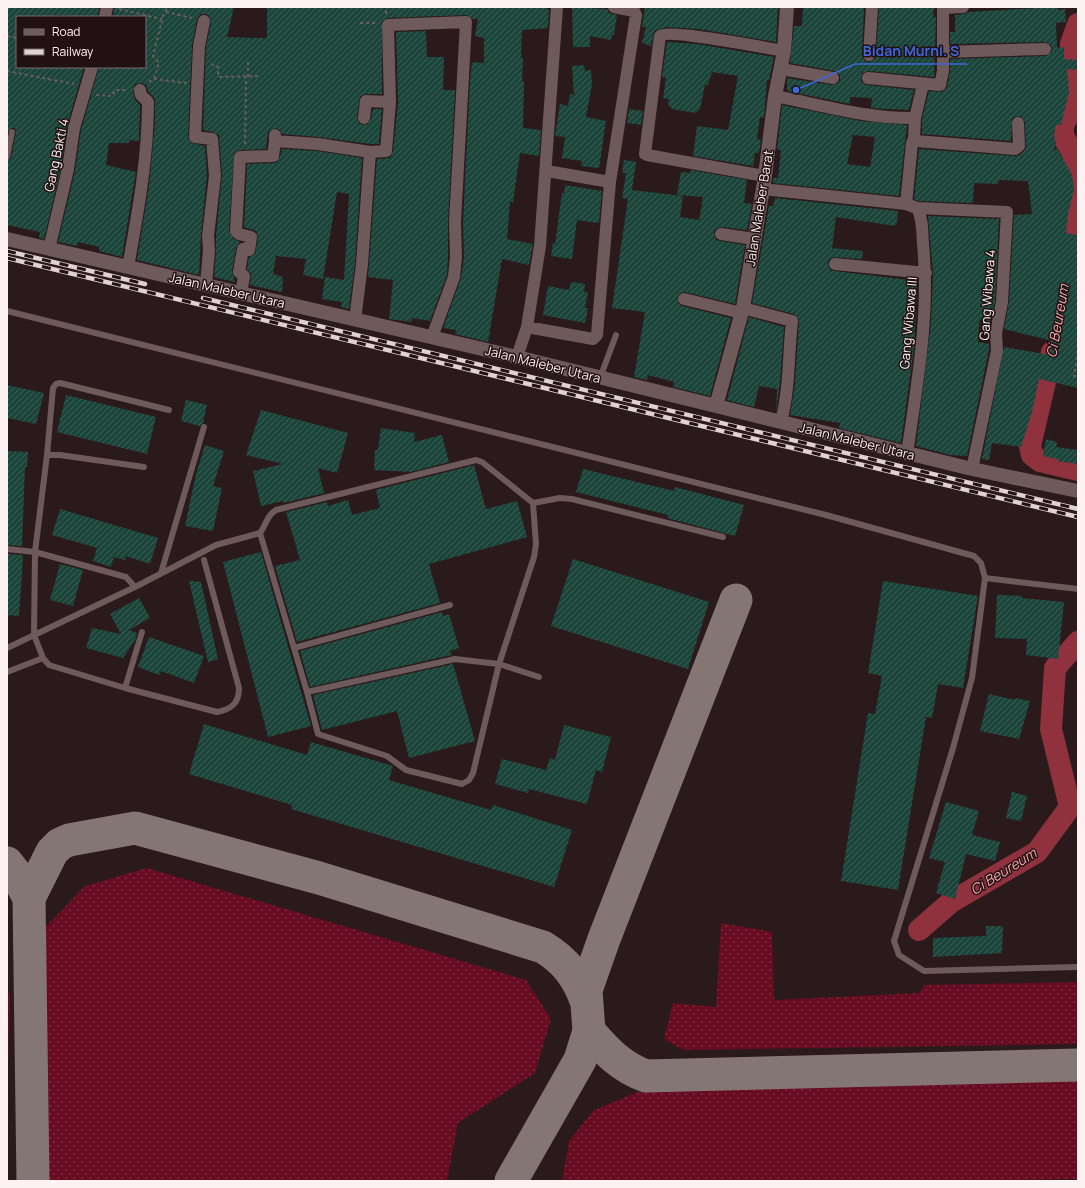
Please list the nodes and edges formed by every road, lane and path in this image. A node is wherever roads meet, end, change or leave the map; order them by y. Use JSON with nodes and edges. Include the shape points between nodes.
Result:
{"nodes":[{"id":1,"x":168,"y":7,"type":"edge"},
{"id":2,"x":557,"y":7,"type":"edge"},
{"id":3,"x":614,"y":7,"type":"edge"},
{"id":4,"x":787,"y":7,"type":"edge"},
{"id":5,"x":872,"y":7,"type":"edge"},
{"id":6,"x":943,"y":7,"type":"edge"},
{"id":7,"x":963,"y":7,"type":"edge"},
{"id":8,"x":112,"y":8,"type":"edge"},
{"id":9,"x":166,"y":12,"type":"junction"},
{"id":10,"x":106,"y":16,"type":"edge"},
{"id":11,"x":162,"y":19,"type":"junction"},
{"id":12,"x":204,"y":21,"type":"joint"},
{"id":13,"x":360,"y":23,"type":"dead end"},
{"id":14,"x":379,"y":23,"type":"dead end"},
{"id":15,"x":1045,"y":49,"type":"dead end"},
{"id":16,"x":784,"y":51,"type":"junction"},
{"id":17,"x":943,"y":52,"type":"junction"},
{"id":18,"x":869,"y":55,"type":"dead end"},
{"id":19,"x":248,"y":62,"type":"dead end"},
{"id":20,"x":198,"y":63,"type":"junction"},
{"id":21,"x":92,"y":68,"type":"edge"},
{"id":22,"x":781,"y":69,"type":"junction"},
{"id":23,"x":7,"y":71,"type":"edge"},
{"id":24,"x":261,"y":76,"type":"dead end"},
{"id":25,"x":247,"y":77,"type":"junction"},
{"id":26,"x":833,"y":78,"type":"dead end"},
{"id":27,"x":868,"y":78,"type":"dead end"},
{"id":28,"x":154,"y":79,"type":"junction"},
{"id":29,"x":197,"y":84,"type":"junction"},
{"id":30,"x":923,"y":84,"type":"junction"},
{"id":31,"x":86,"y":90,"type":"junction"},
{"id":32,"x":140,"y":90,"type":"junction"},
{"id":33,"x":775,"y":96,"type":"junction"},
{"id":34,"x":390,"y":102,"type":"junction"},
{"id":35,"x":364,"y":118,"type":"dead end"},
{"id":36,"x":915,"y":118,"type":"junction"},
{"id":37,"x":1018,"y":123,"type":"dead end"},
{"id":38,"x":12,"y":132,"type":"dead end"},
{"id":39,"x":914,"y":139,"type":"junction"},
{"id":40,"x":370,"y":152,"type":"junction"},
{"id":41,"x":245,"y":156,"type":"junction"},
{"id":42,"x":7,"y":157,"type":"edge"},
{"id":43,"x":547,"y":171,"type":"junction"},
{"id":44,"x":610,"y":182,"type":"junction"},
{"id":45,"x":764,"y":182,"type":"junction"},
{"id":46,"x":912,"y":206,"type":"junction"},
{"id":47,"x":721,"y":234,"type":"dead end"},
{"id":48,"x":7,"y":239,"type":"edge"},
{"id":49,"x":754,"y":239,"type":"junction"},
{"id":50,"x":49,"y":249,"type":"junction"},
{"id":51,"x":835,"y":264,"type":"dead end"},
{"id":52,"x":128,"y":267,"type":"junction"},
{"id":53,"x":926,"y":273,"type":"junction"},
{"id":54,"x":206,"y":285,"type":"junction"},
{"id":55,"x":241,"y":294,"type":"junction"},
{"id":56,"x":684,"y":299,"type":"dead end"},
{"id":57,"x":742,"y":310,"type":"junction"},
{"id":58,"x":7,"y":311,"type":"edge"},
{"id":59,"x":355,"y":320,"type":"junction"},
{"id":60,"x":528,"y":327,"type":"junction"},
{"id":61,"x":616,"y":335,"type":"dead end"},
{"id":62,"x":432,"y":337,"type":"junction"},
{"id":63,"x":1078,"y":351,"type":"edge"},
{"id":64,"x":517,"y":357,"type":"junction"},
{"id":65,"x":1078,"y":377,"type":"edge"},
{"id":66,"x":600,"y":378,"type":"junction"},
{"id":67,"x":716,"y":406,"type":"junction"},
{"id":68,"x":169,"y":410,"type":"dead end"},
{"id":69,"x":781,"y":422,"type":"junction"},
{"id":70,"x":204,"y":427,"type":"dead end"},
{"id":71,"x":907,"y":454,"type":"junction"},
{"id":72,"x":47,"y":455,"type":"junction"},
{"id":73,"x":144,"y":467,"type":"dead end"},
{"id":74,"x":972,"y":469,"type":"junction"},
{"id":75,"x":1078,"y":491,"type":"edge"},
{"id":76,"x":534,"y":503,"type":"junction"},
{"id":77,"x":260,"y":533,"type":"junction"},
{"id":78,"x":724,"y":537,"type":"dead end"},
{"id":79,"x":7,"y":549,"type":"edge"},
{"id":80,"x":35,"y":552,"type":"junction"},
{"id":81,"x":204,"y":560,"type":"dead end"},
{"id":82,"x":161,"y":573,"type":"junction"},
{"id":83,"x":985,"y":578,"type":"junction"},
{"id":84,"x":135,"y":587,"type":"junction"},
{"id":85,"x":1078,"y":589,"type":"edge"},
{"id":86,"x":450,"y":605,"type":"dead end"},
{"id":87,"x":142,"y":632,"type":"dead end"},
{"id":88,"x":34,"y":636,"type":"junction"},
{"id":89,"x":7,"y":648,"type":"edge"},
{"id":90,"x":294,"y":648,"type":"junction"},
{"id":91,"x":43,"y":658,"type":"junction"},
{"id":92,"x":499,"y":664,"type":"junction"},
{"id":93,"x":7,"y":672,"type":"edge"},
{"id":94,"x":539,"y":677,"type":"dead end"},
{"id":95,"x":125,"y":688,"type":"junction"},
{"id":96,"x":307,"y":692,"type":"junction"},
{"id":97,"x":1078,"y":967,"type":"edge"}],
"edges":[{"from":1,"to":9,"type":"path"},
{"from":2,"to":43,"type":"street"},
{"from":3,"to":44,"type":"street","via":[[634,11],[636,15]]},
{"from":4,"to":16,"type":"street","name":"Jalan Maleber Barat"},
{"from":5,"to":18,"type":"street"},
{"from":6,"to":7,"type":"street"},
{"from":6,"to":17,"type":"street"},
{"from":8,"to":10,"type":"street"},
{"from":8,"to":11,"type":"path"},
{"from":9,"to":11,"type":"path"},
{"from":9,"to":12,"type":"path"},
{"from":11,"to":28,"type":"path","via":[[153,56],[159,63]]},
{"from":12,"to":20,"type":"street"},
{"from":13,"to":14,"type":"path"},
{"from":15,"to":17,"type":"street"},
{"from":16,"to":22,"type":"street","name":"Jalan Maleber Barat"},
{"from":16,"to":45,"type":"street","via":[[691,36],[664,33],[660,36],[645,154]]},
{"from":17,"to":30,"type":"street","via":[[941,84]]},
{"from":19,"to":25,"type":"path"},
{"from":20,"to":25,"type":"path","via":[[217,65],[220,77]]},
{"from":20,"to":29,"type":"street"},
{"from":21,"to":31,"type":"street","name":"Gang Bakti 4"},
{"from":22,"to":26,"type":"street"},
{"from":22,"to":33,"type":"street","name":"Jalan Maleber Barat"},
{"from":23,"to":31,"type":"path","via":[[34,75]]},
{"from":24,"to":25,"type":"path"},
{"from":25,"to":41,"type":"path"},
{"from":27,"to":30,"type":"street"},
{"from":28,"to":29,"type":"path"},
{"from":28,"to":32,"type":"path","via":[[152,82],[145,81]]},
{"from":29,"to":54,"type":"street","via":[[195,138],[212,139],[215,176],[208,236]]},
{"from":30,"to":36,"type":"street","name":"Gang Wibawa III"},
{"from":31,"to":32,"type":"path","via":[[112,96],[118,89]]},
{"from":31,"to":50,"type":"street","name":"Gang Bakti 4","via":[[74,128],[68,169]]},
{"from":32,"to":52,"type":"street","via":[[148,102],[147,148]]},
{"from":33,"to":36,"type":"street","via":[[870,115],[898,119]]},
{"from":33,"to":45,"type":"street","name":"Jalan Maleber Barat"},
{"from":34,"to":35,"type":"street","via":[[366,102]]},
{"from":34,"to":40,"type":"street","via":[[386,151]]},
{"from":34,"to":62,"type":"street","via":[[388,25],[466,22],[454,277]]},
{"from":36,"to":39,"type":"street","name":"Gang Wibawa III"},
{"from":37,"to":39,"type":"street","via":[[1019,146],[1015,149]]},
{"from":38,"to":42,"type":"lane"},
{"from":39,"to":46,"type":"street","name":"Gang Wibawa III"},
{"from":40,"to":41,"type":"street","via":[[275,138],[273,156]]},
{"from":40,"to":59,"type":"street"},
{"from":41,"to":55,"type":"street","via":[[240,157],[236,231],[251,237],[249,250],[242,249],[239,272],[244,276]]},
{"from":43,"to":44,"type":"street"},
{"from":43,"to":60,"type":"street","via":[[540,246]]},
{"from":44,"to":60,"type":"street","via":[[596,338]]},
{"from":45,"to":46,"type":"street"},
{"from":45,"to":49,"type":"street","name":"Jalan Maleber Barat"},
{"from":46,"to":53,"type":"street","name":"Gang Wibawa III","via":[[921,222]]},
{"from":46,"to":74,"type":"street","name":"Gang Wibawa 4","via":[[1008,212],[1002,302],[996,333],[997,351]]},
{"from":47,"to":49,"type":"street"},
{"from":48,"to":50,"type":"street","name":"Jalan Maleber Utara"},
{"from":49,"to":57,"type":"street","name":"Jalan Maleber Barat"},
{"from":50,"to":52,"type":"street","name":"Jalan Maleber Utara"},
{"from":51,"to":53,"type":"street"},
{"from":52,"to":54,"type":"street","name":"Jalan Maleber Utara"},
{"from":53,"to":71,"type":"street","name":"Gang Wibawa III","via":[[925,316]]},
{"from":54,"to":55,"type":"street","name":"Jalan Maleber Utara"},
{"from":55,"to":59,"type":"street","name":"Jalan Maleber Utara"},
{"from":56,"to":57,"type":"street"},
{"from":57,"to":67,"type":"street","name":"Jalan Maleber Barat"},
{"from":57,"to":69,"type":"street","via":[[792,321],[788,394]]},
{"from":58,"to":83,"type":"lane","via":[[826,516],[974,556],[981,562]]},
{"from":59,"to":62,"type":"street","name":"Jalan Maleber Utara"},
{"from":60,"to":64,"type":"street"},
{"from":61,"to":66,"type":"lane"},
{"from":62,"to":64,"type":"street","name":"Jalan Maleber Utara"},
{"from":63,"to":65,"type":"path","via":[[1074,376]]},
{"from":64,"to":66,"type":"street","name":"Jalan Maleber Utara"},
{"from":66,"to":67,"type":"street","name":"Jalan Maleber Utara"},
{"from":67,"to":69,"type":"street","name":"Jalan Maleber Utara"},
{"from":68,"to":72,"type":"lane","via":[[56,384],[52,388]]},
{"from":69,"to":71,"type":"street","name":"Jalan Maleber Utara"},
{"from":70,"to":82,"type":"lane"},
{"from":71,"to":74,"type":"street","name":"Jalan Maleber Utara"},
{"from":72,"to":73,"type":"lane"},
{"from":72,"to":80,"type":"lane"},
{"from":74,"to":75,"type":"street","name":"Jalan Maleber Utara"},
{"from":76,"to":77,"type":"lane","via":[[482,462],[471,461],[276,510],[267,518]]},
{"from":76,"to":78,"type":"lane","via":[[560,498],[572,499]]},
{"from":76,"to":92,"type":"lane","via":[[534,557]]},
{"from":77,"to":82,"type":"lane","via":[[216,545]]},
{"from":77,"to":90,"type":"lane"},
{"from":79,"to":80,"type":"lane"},
{"from":80,"to":84,"type":"lane","via":[[126,577]]},
{"from":80,"to":88,"type":"lane"},
{"from":81,"to":95,"type":"lane","via":[[239,688],[239,698],[235,705],[217,712]]},
{"from":82,"to":84,"type":"lane"},
{"from":83,"to":85,"type":"lane"},
{"from":83,"to":97,"type":"lane","via":[[972,678],[894,941],[895,947],[899,955],[924,971]]},
{"from":84,"to":88,"type":"lane"},
{"from":86,"to":90,"type":"lane"},
{"from":87,"to":95,"type":"lane"},
{"from":88,"to":89,"type":"lane"},
{"from":88,"to":91,"type":"lane"},
{"from":90,"to":96,"type":"lane"},
{"from":91,"to":93,"type":"lane"},
{"from":91,"to":95,"type":"lane","via":[[49,665]]},
{"from":92,"to":94,"type":"lane"},
{"from":92,"to":96,"type":"lane","via":[[455,659]]},
{"from":92,"to":96,"type":"lane","via":[[473,773],[469,780],[462,784],[406,770],[387,756],[318,734]]}]}
